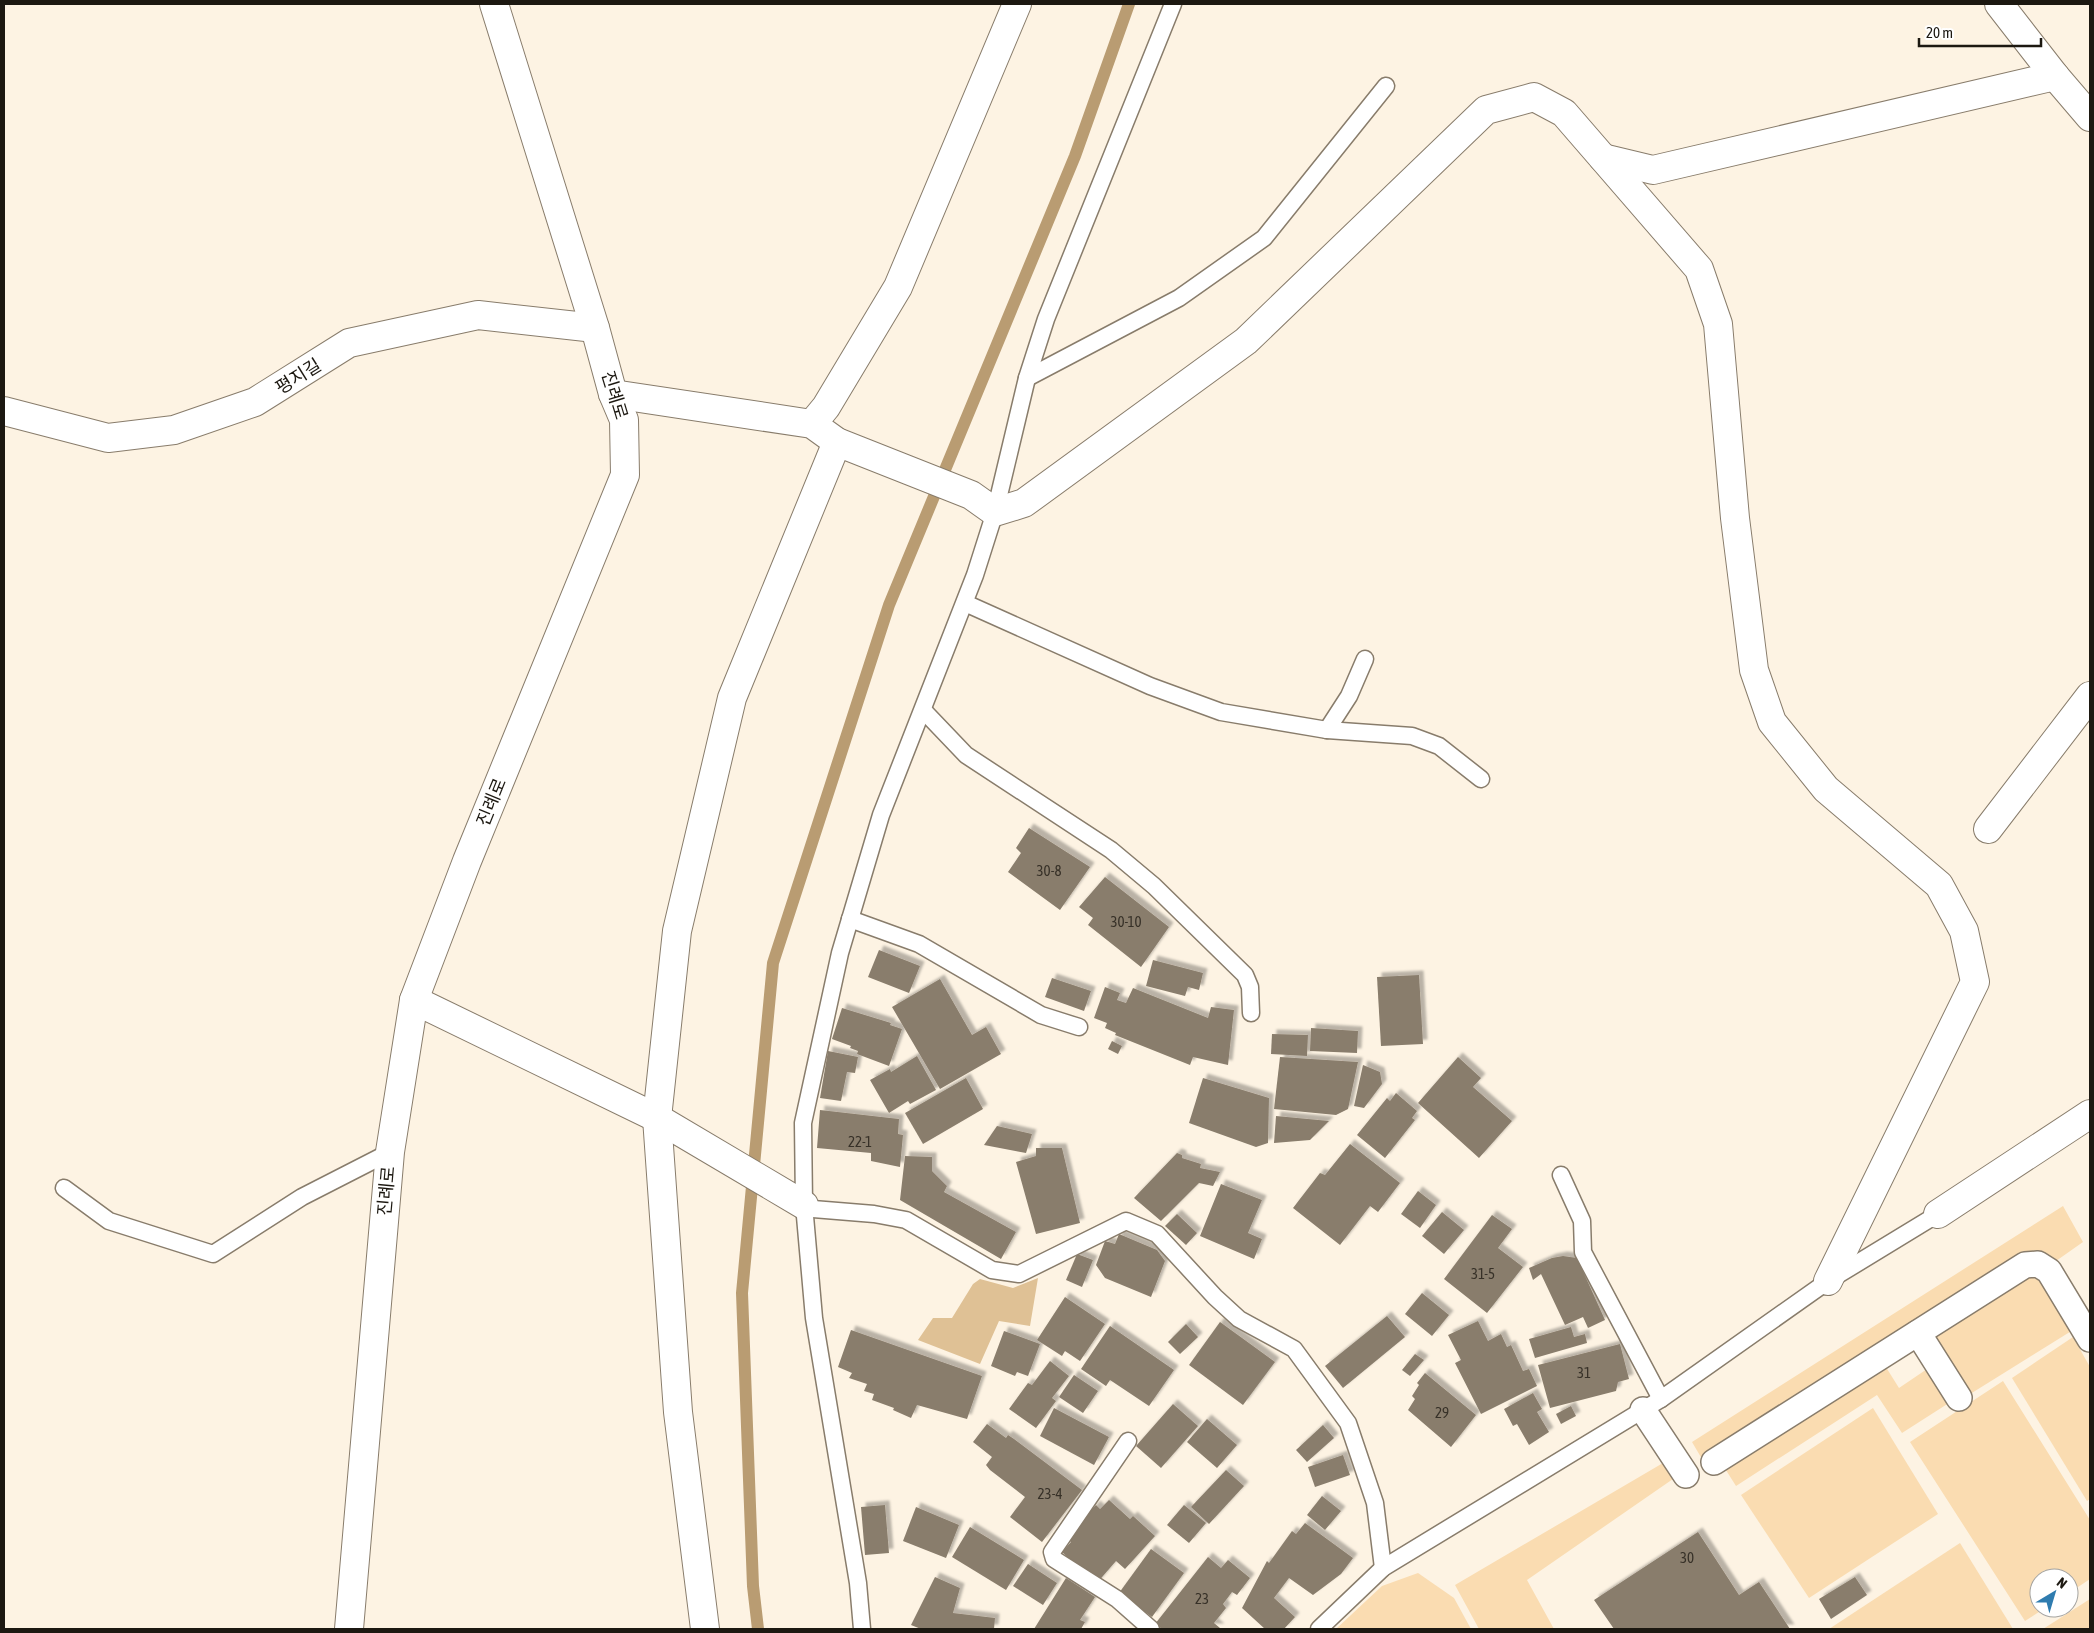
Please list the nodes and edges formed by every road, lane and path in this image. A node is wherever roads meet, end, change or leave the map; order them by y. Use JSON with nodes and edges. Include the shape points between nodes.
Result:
{"nodes":[{"id":1,"x":494,"y":4,"type":"edge"},
{"id":2,"x":1017,"y":4,"type":"edge"},
{"id":3,"x":1173,"y":4,"type":"edge"},
{"id":4,"x":1999,"y":4,"type":"edge"},
{"id":5,"x":2055,"y":76,"type":"junction"},
{"id":6,"x":1386,"y":86,"type":"dead end"},
{"id":7,"x":2090,"y":117,"type":"edge"},
{"id":8,"x":1602,"y":158,"type":"junction"},
{"id":9,"x":595,"y":328,"type":"junction"},
{"id":10,"x":1027,"y":378,"type":"junction"},
{"id":11,"x":613,"y":394,"type":"junction"},
{"id":12,"x":4,"y":411,"type":"edge"},
{"id":13,"x":812,"y":424,"type":"junction"},
{"id":14,"x":837,"y":442,"type":"junction"},
{"id":15,"x":996,"y":512,"type":"junction"},
{"id":16,"x":965,"y":603,"type":"junction"},
{"id":17,"x":1365,"y":659,"type":"dead end"},
{"id":18,"x":2090,"y":696,"type":"edge"},
{"id":19,"x":923,"y":710,"type":"junction"},
{"id":20,"x":1326,"y":730,"type":"junction"},
{"id":21,"x":1481,"y":779,"type":"dead end"},
{"id":22,"x":1988,"y":829,"type":"dead end"},
{"id":23,"x":850,"y":919,"type":"junction"},
{"id":24,"x":414,"y":1000,"type":"junction"},
{"id":25,"x":1251,"y":1013,"type":"dead end"},
{"id":26,"x":1079,"y":1027,"type":"dead end"},
{"id":27,"x":2090,"y":1114,"type":"edge"},
{"id":28,"x":658,"y":1118,"type":"junction"},
{"id":29,"x":390,"y":1152,"type":"junction"},
{"id":30,"x":1560,"y":1175,"type":"dead end"},
{"id":31,"x":64,"y":1188,"type":"dead end"},
{"id":32,"x":804,"y":1205,"type":"junction"},
{"id":33,"x":1938,"y":1214,"type":"joint"},
{"id":34,"x":1828,"y":1282,"type":"junction"},
{"id":35,"x":1918,"y":1333,"type":"junction"},
{"id":36,"x":2090,"y":1339,"type":"edge"},
{"id":37,"x":1959,"y":1398,"type":"dead end"},
{"id":38,"x":1652,"y":1405,"type":"junction"},
{"id":39,"x":1128,"y":1441,"type":"dead end"},
{"id":40,"x":1714,"y":1462,"type":"dead end"},
{"id":41,"x":1686,"y":1475,"type":"dead end"},
{"id":42,"x":1383,"y":1568,"type":"junction"},
{"id":43,"x":350,"y":1629,"type":"edge"},
{"id":44,"x":705,"y":1629,"type":"edge"},
{"id":45,"x":862,"y":1629,"type":"edge"},
{"id":46,"x":1151,"y":1629,"type":"edge"},
{"id":47,"x":1319,"y":1629,"type":"edge"}],
"edges":[{"from":1,"to":9,"type":"street","name":"진례로"},
{"from":2,"to":13,"type":"street","via":[[898,287],[826,407]]},
{"from":3,"to":10,"type":"lane","via":[[1046,319]]},
{"from":4,"to":5,"type":"street"},
{"from":5,"to":7,"type":"street"},
{"from":5,"to":8,"type":"street","via":[[1653,170]]},
{"from":6,"to":10,"type":"lane","via":[[1264,238],[1179,298]]},
{"from":8,"to":15,"type":"street","via":[[1564,113],[1534,97],[1486,110],[1246,341],[1024,503]]},
{"from":8,"to":34,"type":"street","via":[[1699,269],[1718,324],[1735,518],[1754,670],[1772,722],[1826,789],[1939,885],[1964,931],[1975,982]]},
{"from":9,"to":11,"type":"street","name":"진례로"},
{"from":9,"to":12,"type":"street","name":"평지길","via":[[478,315],[349,343],[255,402],[174,430],[108,438]]},
{"from":10,"to":15,"type":"lane"},
{"from":11,"to":13,"type":"street"},
{"from":11,"to":24,"type":"street","name":"진례로","via":[[624,420],[625,475],[467,861]]},
{"from":13,"to":14,"type":"street"},
{"from":14,"to":15,"type":"street","via":[[971,495]]},
{"from":14,"to":28,"type":"street","via":[[732,698],[677,931]]},
{"from":15,"to":16,"type":"lane"},
{"from":16,"to":19,"type":"lane"},
{"from":16,"to":20,"type":"lane","via":[[1150,686],[1221,712]]},
{"from":17,"to":20,"type":"lane","via":[[1349,696]]},
{"from":18,"to":22,"type":"street"},
{"from":19,"to":23,"type":"lane","via":[[880,815]]},
{"from":19,"to":25,"type":"lane","via":[[966,755],[1111,850],[1154,886],[1245,975],[1250,987]]},
{"from":20,"to":21,"type":"lane","via":[[1412,736],[1439,746]]},
{"from":23,"to":26,"type":"lane","via":[[919,944],[1041,1015]]},
{"from":23,"to":32,"type":"lane","via":[[804,1123]]},
{"from":24,"to":28,"type":"street"},
{"from":24,"to":29,"type":"street","name":"진례로"},
{"from":27,"to":33,"type":"street"},
{"from":28,"to":32,"type":"street"},
{"from":28,"to":44,"type":"street","via":[[678,1412]]},
{"from":29,"to":31,"type":"lane","via":[[302,1198],[213,1254],[109,1221]]},
{"from":29,"to":43,"type":"street","name":"진례로"},
{"from":30,"to":38,"type":"lane","via":[[1582,1221],[1584,1252]]},
{"from":32,"to":42,"type":"lane","via":[[906,1220],[992,1270],[1019,1274],[1126,1221],[1157,1234],[1239,1319],[1294,1348],[1348,1423],[1375,1503]]},
{"from":32,"to":45,"type":"lane","via":[[814,1318],[858,1583]]},
{"from":33,"to":34,"type":"lane"},
{"from":34,"to":38,"type":"lane"},
{"from":35,"to":36,"type":"street","via":[[2025,1265],[2038,1264],[2049,1271]]},
{"from":35,"to":37,"type":"street"},
{"from":35,"to":40,"type":"street"},
{"from":38,"to":41,"type":"street"},
{"from":38,"to":42,"type":"lane"},
{"from":39,"to":46,"type":"lane","via":[[1052,1552],[1054,1559],[1116,1599]]},
{"from":42,"to":47,"type":"lane"}]}
